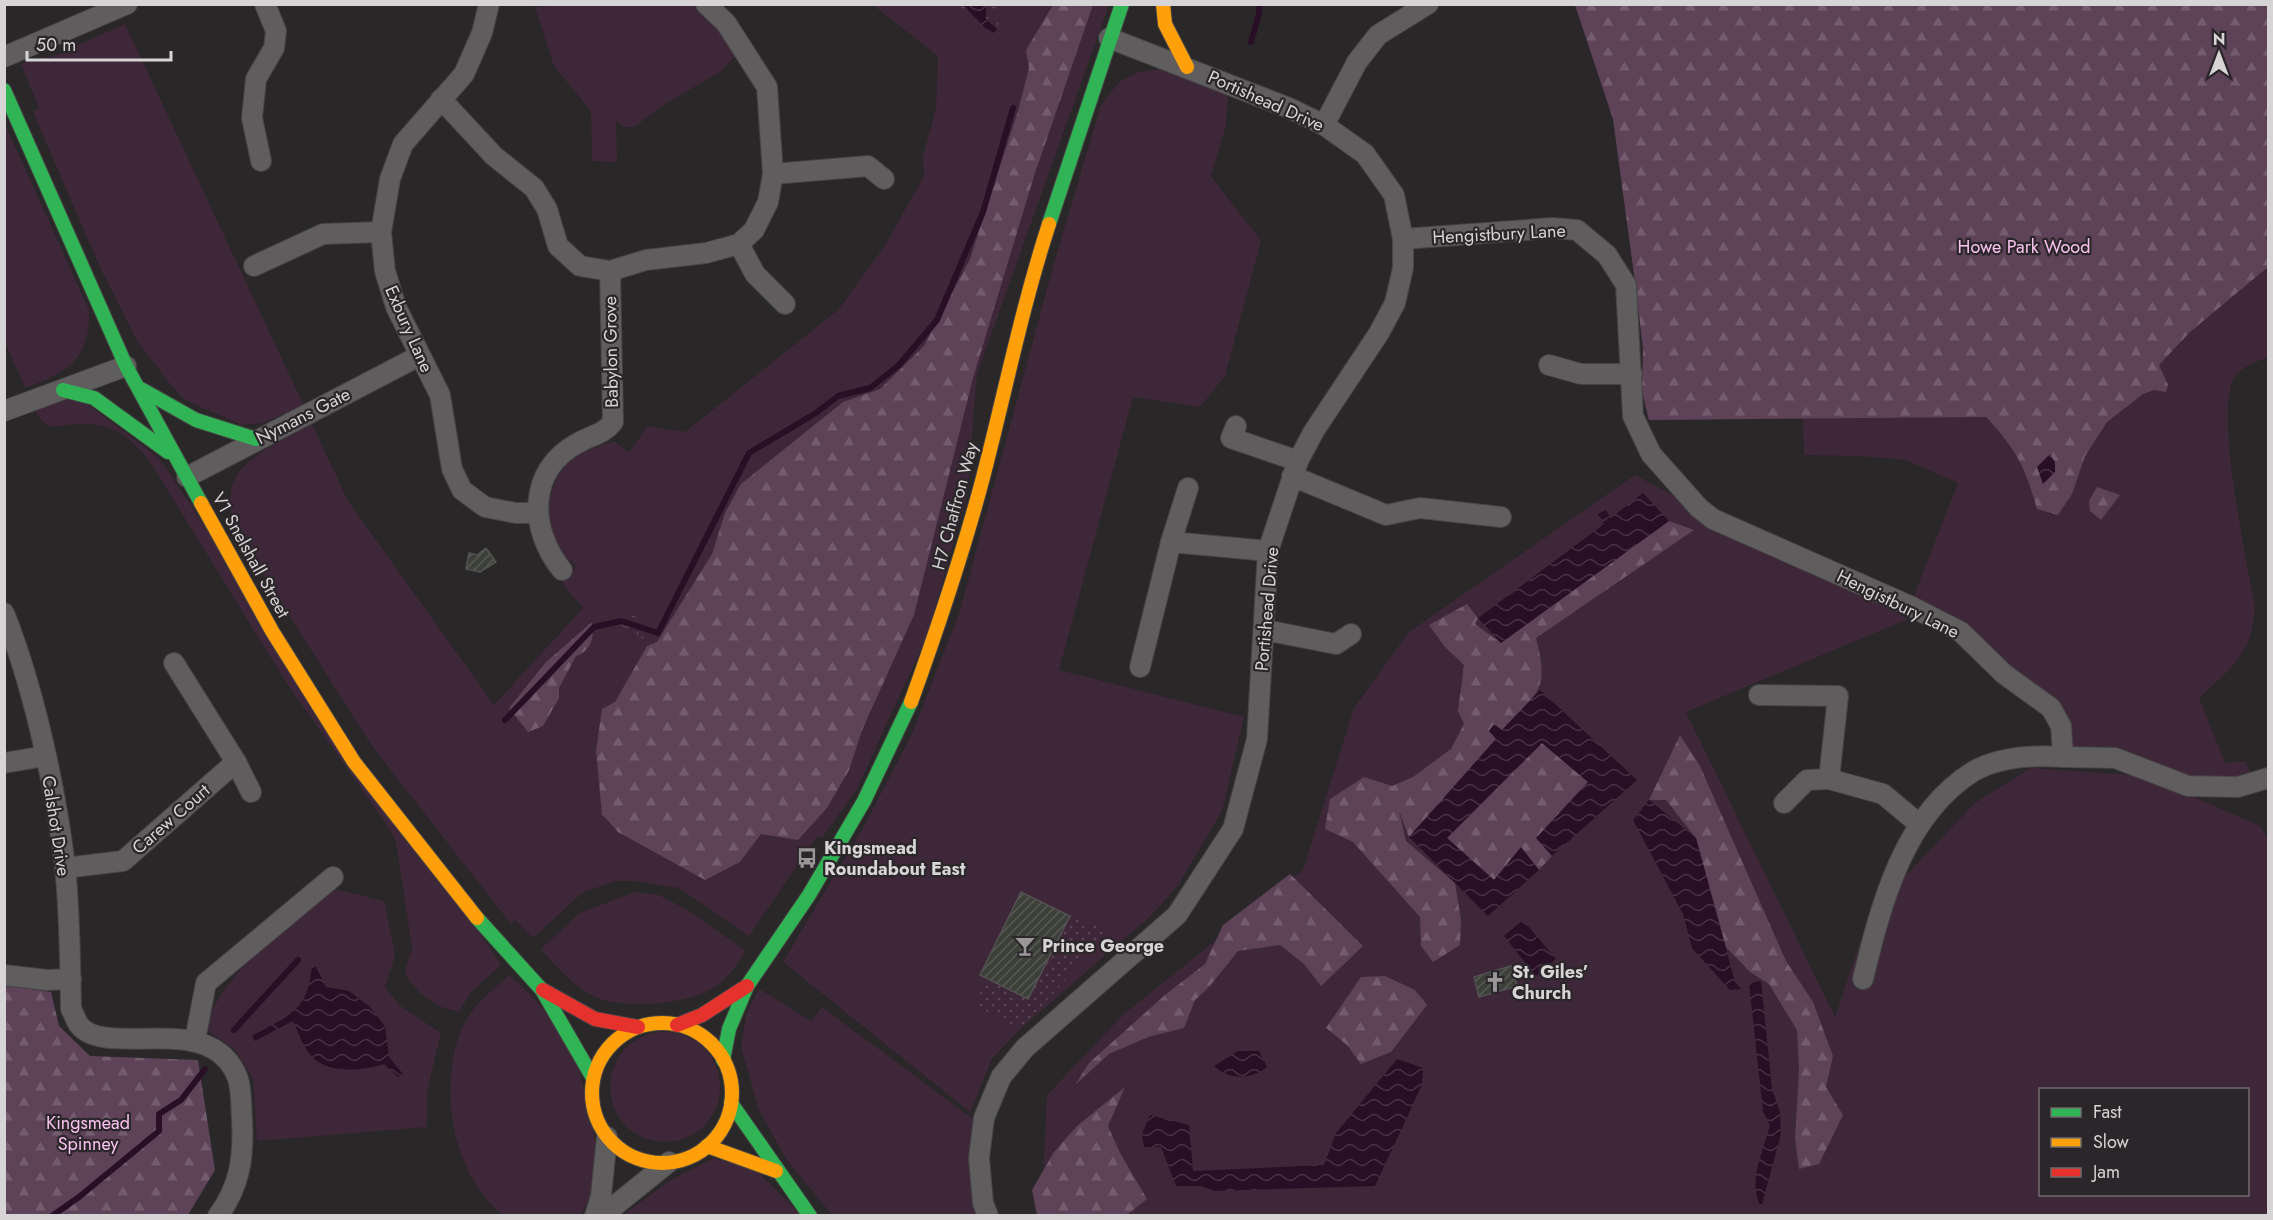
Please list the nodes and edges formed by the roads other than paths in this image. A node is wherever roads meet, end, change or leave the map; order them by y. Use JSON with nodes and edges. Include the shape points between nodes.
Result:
{"nodes":[{"id":1,"x":127,"y":4,"type":"edge"},
{"id":2,"x":265,"y":4,"type":"edge"},
{"id":3,"x":489,"y":4,"type":"edge"},
{"id":4,"x":706,"y":4,"type":"edge"},
{"id":5,"x":1122,"y":4,"type":"edge"},
{"id":6,"x":1163,"y":4,"type":"edge"},
{"id":7,"x":1428,"y":4,"type":"edge"},
{"id":8,"x":1109,"y":38,"type":"junction"},
{"id":9,"x":4,"y":57,"type":"edge"},
{"id":10,"x":1187,"y":67,"type":"junction"},
{"id":11,"x":4,"y":90,"type":"edge"},
{"id":12,"x":441,"y":99,"type":"junction"},
{"id":13,"x":1324,"y":125,"type":"junction"},
{"id":14,"x":261,"y":161,"type":"dead end"},
{"id":15,"x":773,"y":174,"type":"junction"},
{"id":16,"x":884,"y":179,"type":"dead end"},
{"id":17,"x":381,"y":232,"type":"junction"},
{"id":18,"x":1403,"y":239,"type":"junction"},
{"id":19,"x":739,"y":244,"type":"junction"},
{"id":20,"x":254,"y":266,"type":"dead end"},
{"id":21,"x":610,"y":271,"type":"junction"},
{"id":22,"x":785,"y":304,"type":"dead end"},
{"id":23,"x":419,"y":356,"type":"junction"},
{"id":24,"x":1548,"y":363,"type":"dead end"},
{"id":25,"x":126,"y":366,"type":"junction"},
{"id":26,"x":1632,"y":374,"type":"junction"},
{"id":27,"x":137,"y":386,"type":"junction"},
{"id":28,"x":63,"y":390,"type":"junction"},
{"id":29,"x":4,"y":411,"type":"edge"},
{"id":30,"x":1236,"y":426,"type":"dead end"},
{"id":31,"x":256,"y":440,"type":"junction"},
{"id":32,"x":1295,"y":468,"type":"junction"},
{"id":33,"x":183,"y":469,"type":"junction"},
{"id":34,"x":1188,"y":488,"type":"dead end"},
{"id":35,"x":536,"y":513,"type":"junction"},
{"id":36,"x":1501,"y":517,"type":"dead end"},
{"id":37,"x":1171,"y":542,"type":"junction"},
{"id":38,"x":1268,"y":551,"type":"junction"},
{"id":39,"x":562,"y":570,"type":"dead end"},
{"id":40,"x":4,"y":613,"type":"edge"},
{"id":41,"x":1265,"y":630,"type":"junction"},
{"id":42,"x":1351,"y":634,"type":"dead end"},
{"id":43,"x":174,"y":663,"type":"dead end"},
{"id":44,"x":1140,"y":667,"type":"dead end"},
{"id":45,"x":1759,"y":695,"type":"dead end"},
{"id":46,"x":45,"y":756,"type":"junction"},
{"id":47,"x":2063,"y":757,"type":"junction"},
{"id":48,"x":236,"y":762,"type":"junction"},
{"id":49,"x":4,"y":763,"type":"edge"},
{"id":50,"x":2268,"y":778,"type":"edge"},
{"id":51,"x":1829,"y":779,"type":"junction"},
{"id":52,"x":251,"y":792,"type":"dead end"},
{"id":53,"x":1784,"y":802,"type":"dead end"},
{"id":54,"x":1919,"y":824,"type":"junction"},
{"id":55,"x":65,"y":868,"type":"junction"},
{"id":56,"x":333,"y":877,"type":"dead end"},
{"id":57,"x":4,"y":975,"type":"edge"},
{"id":58,"x":70,"y":978,"type":"junction"},
{"id":59,"x":1863,"y":978,"type":"dead end"},
{"id":60,"x":747,"y":986,"type":"junction"},
{"id":61,"x":542,"y":990,"type":"junction"},
{"id":62,"x":677,"y":1025,"type":"junction"},
{"id":63,"x":638,"y":1027,"type":"junction"},
{"id":64,"x":195,"y":1040,"type":"junction"},
{"id":65,"x":723,"y":1060,"type":"junction"},
{"id":66,"x":593,"y":1078,"type":"junction"},
{"id":67,"x":731,"y":1103,"type":"junction"},
{"id":68,"x":607,"y":1137,"type":"junction"},
{"id":69,"x":707,"y":1146,"type":"junction"},
{"id":70,"x":669,"y":1162,"type":"junction"},
{"id":71,"x":776,"y":1172,"type":"junction"},
{"id":72,"x":219,"y":1215,"type":"edge"},
{"id":73,"x":595,"y":1215,"type":"edge"},
{"id":74,"x":602,"y":1215,"type":"edge"},
{"id":75,"x":810,"y":1215,"type":"edge"},
{"id":76,"x":988,"y":1215,"type":"edge"}],
"edges":[{"from":1,"to":9,"type":"street"},
{"from":2,"to":14,"type":"street","via":[[276,31],[274,48],[256,79],[252,118]]},
{"from":3,"to":12,"type":"street","name":"Exbury Lane","via":[[482,33],[464,74]]},
{"from":4,"to":15,"type":"street","via":[[726,23],[767,87]]},
{"from":5,"to":8,"type":"street","name":"H7 Chaffron Way"},
{"from":6,"to":10,"type":"street","via":[[1165,24]]},
{"from":7,"to":13,"type":"street","via":[[1378,34],[1357,62]]},
{"from":8,"to":10,"type":"street","name":"Portishead Drive"},
{"from":8,"to":60,"type":"street","name":"H7 Chaffron Way","via":[[1031,279],[948,600],[909,707],[864,801]]},
{"from":10,"to":13,"type":"street","name":"Portishead Drive"},
{"from":11,"to":25,"type":"street","name":"V1 Snelshall Street"},
{"from":12,"to":17,"type":"street","name":"Exbury Lane","via":[[404,144],[390,179]]},
{"from":12,"to":21,"type":"street","via":[[494,156],[534,188],[547,210],[558,246],[580,266]]},
{"from":13,"to":18,"type":"street","name":"Portishead Drive","via":[[1365,154],[1394,195]]},
{"from":15,"to":16,"type":"street","via":[[868,166]]},
{"from":15,"to":19,"type":"street","via":[[768,202],[759,221]]},
{"from":17,"to":20,"type":"street","via":[[323,234]]},
{"from":17,"to":23,"type":"street","name":"Exbury Lane","via":[[385,271],[396,307]]},
{"from":18,"to":26,"type":"street","name":"Hengistbury Lane","via":[[1553,228],[1576,230],[1606,255],[1626,285]]},
{"from":18,"to":32,"type":"street","name":"Portishead Drive","via":[[1403,268],[1395,303]]},
{"from":19,"to":21,"type":"street","via":[[706,253],[646,260]]},
{"from":19,"to":22,"type":"street","via":[[755,273]]},
{"from":21,"to":35,"type":"street","name":"Babylon Grove","via":[[613,422],[606,431],[576,443],[552,465],[540,488]]},
{"from":23,"to":31,"type":"street","name":"Nymans Gate"},
{"from":23,"to":35,"type":"street","name":"Exbury Lane","via":[[440,395],[452,469],[462,490],[485,507]]},
{"from":24,"to":26,"type":"street","via":[[1581,375]]},
{"from":25,"to":27,"type":"street","name":"V1 Snelshall Street"},
{"from":25,"to":28,"type":"street"},
{"from":26,"to":47,"type":"street","name":"Hengistbury Lane","via":[[1633,416],[1648,447],[1699,508],[1713,519],[1961,632],[2004,674],[2051,708],[2061,726]]},
{"from":27,"to":31,"type":"street","via":[[178,414],[206,427]]},
{"from":27,"to":33,"type":"street","name":"V1 Snelshall Street"},
{"from":28,"to":29,"type":"street"},
{"from":28,"to":33,"type":"street","via":[[94,398]]},
{"from":30,"to":32,"type":"street","via":[[1231,438]]},
{"from":31,"to":33,"type":"street","name":"Nymans Gate"},
{"from":32,"to":36,"type":"street","via":[[1386,515],[1419,508]]},
{"from":32,"to":38,"type":"street","name":"Portishead Drive"},
{"from":33,"to":61,"type":"street","name":"V1 Snelshall Street","via":[[272,630],[354,762],[493,937]]},
{"from":34,"to":37,"type":"street"},
{"from":35,"to":39,"type":"street","name":"Babylon Grove","via":[[550,556]]},
{"from":37,"to":38,"type":"street"},
{"from":37,"to":44,"type":"street"},
{"from":38,"to":41,"type":"street","name":"Portishead Drive"},
{"from":40,"to":46,"type":"street","name":"Calshot Drive","via":[[18,646]]},
{"from":41,"to":42,"type":"street","via":[[1336,644]]},
{"from":41,"to":76,"type":"street","name":"Portishead Drive","via":[[1257,739],[1233,829],[1177,915],[1025,1048],[1001,1077],[984,1118],[979,1158],[982,1203]]},
{"from":43,"to":48,"type":"street"},
{"from":45,"to":51,"type":"street","via":[[1838,696]]},
{"from":46,"to":49,"type":"street"},
{"from":46,"to":55,"type":"street","name":"Calshot Drive"},
{"from":47,"to":50,"type":"street","via":[[2115,758],[2188,786],[2238,787]]},
{"from":47,"to":54,"type":"street","via":[[2014,758],[1975,771]]},
{"from":48,"to":52,"type":"street"},
{"from":48,"to":55,"type":"street","name":"Carew Court","via":[[123,861]]},
{"from":51,"to":53,"type":"street","via":[[1807,780]]},
{"from":51,"to":54,"type":"street","via":[[1883,794]]},
{"from":54,"to":59,"type":"street","via":[[1880,907]]},
{"from":55,"to":58,"type":"street","name":"Calshot Drive"},
{"from":56,"to":64,"type":"street","via":[[206,983]]},
{"from":57,"to":58,"type":"street","via":[[47,980]]},
{"from":58,"to":64,"type":"street","name":"Calshot Drive","via":[[71,1009],[80,1026],[98,1037]]},
{"from":60,"to":62,"type":"street","name":"H7 Chaffron Way","via":[[702,1015]]},
{"from":60,"to":65,"type":"street","name":"H7 Chaffron Way","via":[[729,1029]]},
{"from":61,"to":63,"type":"street","name":"V1 Snelshall Street","via":[[595,1019]]},
{"from":61,"to":66,"type":"street","name":"V1 Snelshall Street"},
{"from":62,"to":63,"type":"street","via":[[657,1023]]},
{"from":62,"to":65,"type":"street","via":[[712,1044]]},
{"from":63,"to":66,"type":"street","via":[[618,1039],[602,1056]]},
{"from":64,"to":72,"type":"street","via":[[224,1057],[238,1079],[243,1147],[233,1195]]},
{"from":65,"to":67,"type":"street","via":[[730,1081]]},
{"from":66,"to":68,"type":"street","via":[[594,1109]]},
{"from":67,"to":69,"type":"street","via":[[718,1134]]},
{"from":67,"to":71,"type":"street"},
{"from":68,"to":70,"type":"street","via":[[624,1152],[646,1161]]},
{"from":68,"to":73,"type":"street","via":[[601,1196]]},
{"from":69,"to":70,"type":"street","via":[[696,1154]]},
{"from":69,"to":71,"type":"street"},
{"from":70,"to":74,"type":"street"},
{"from":71,"to":75,"type":"street"}]}
